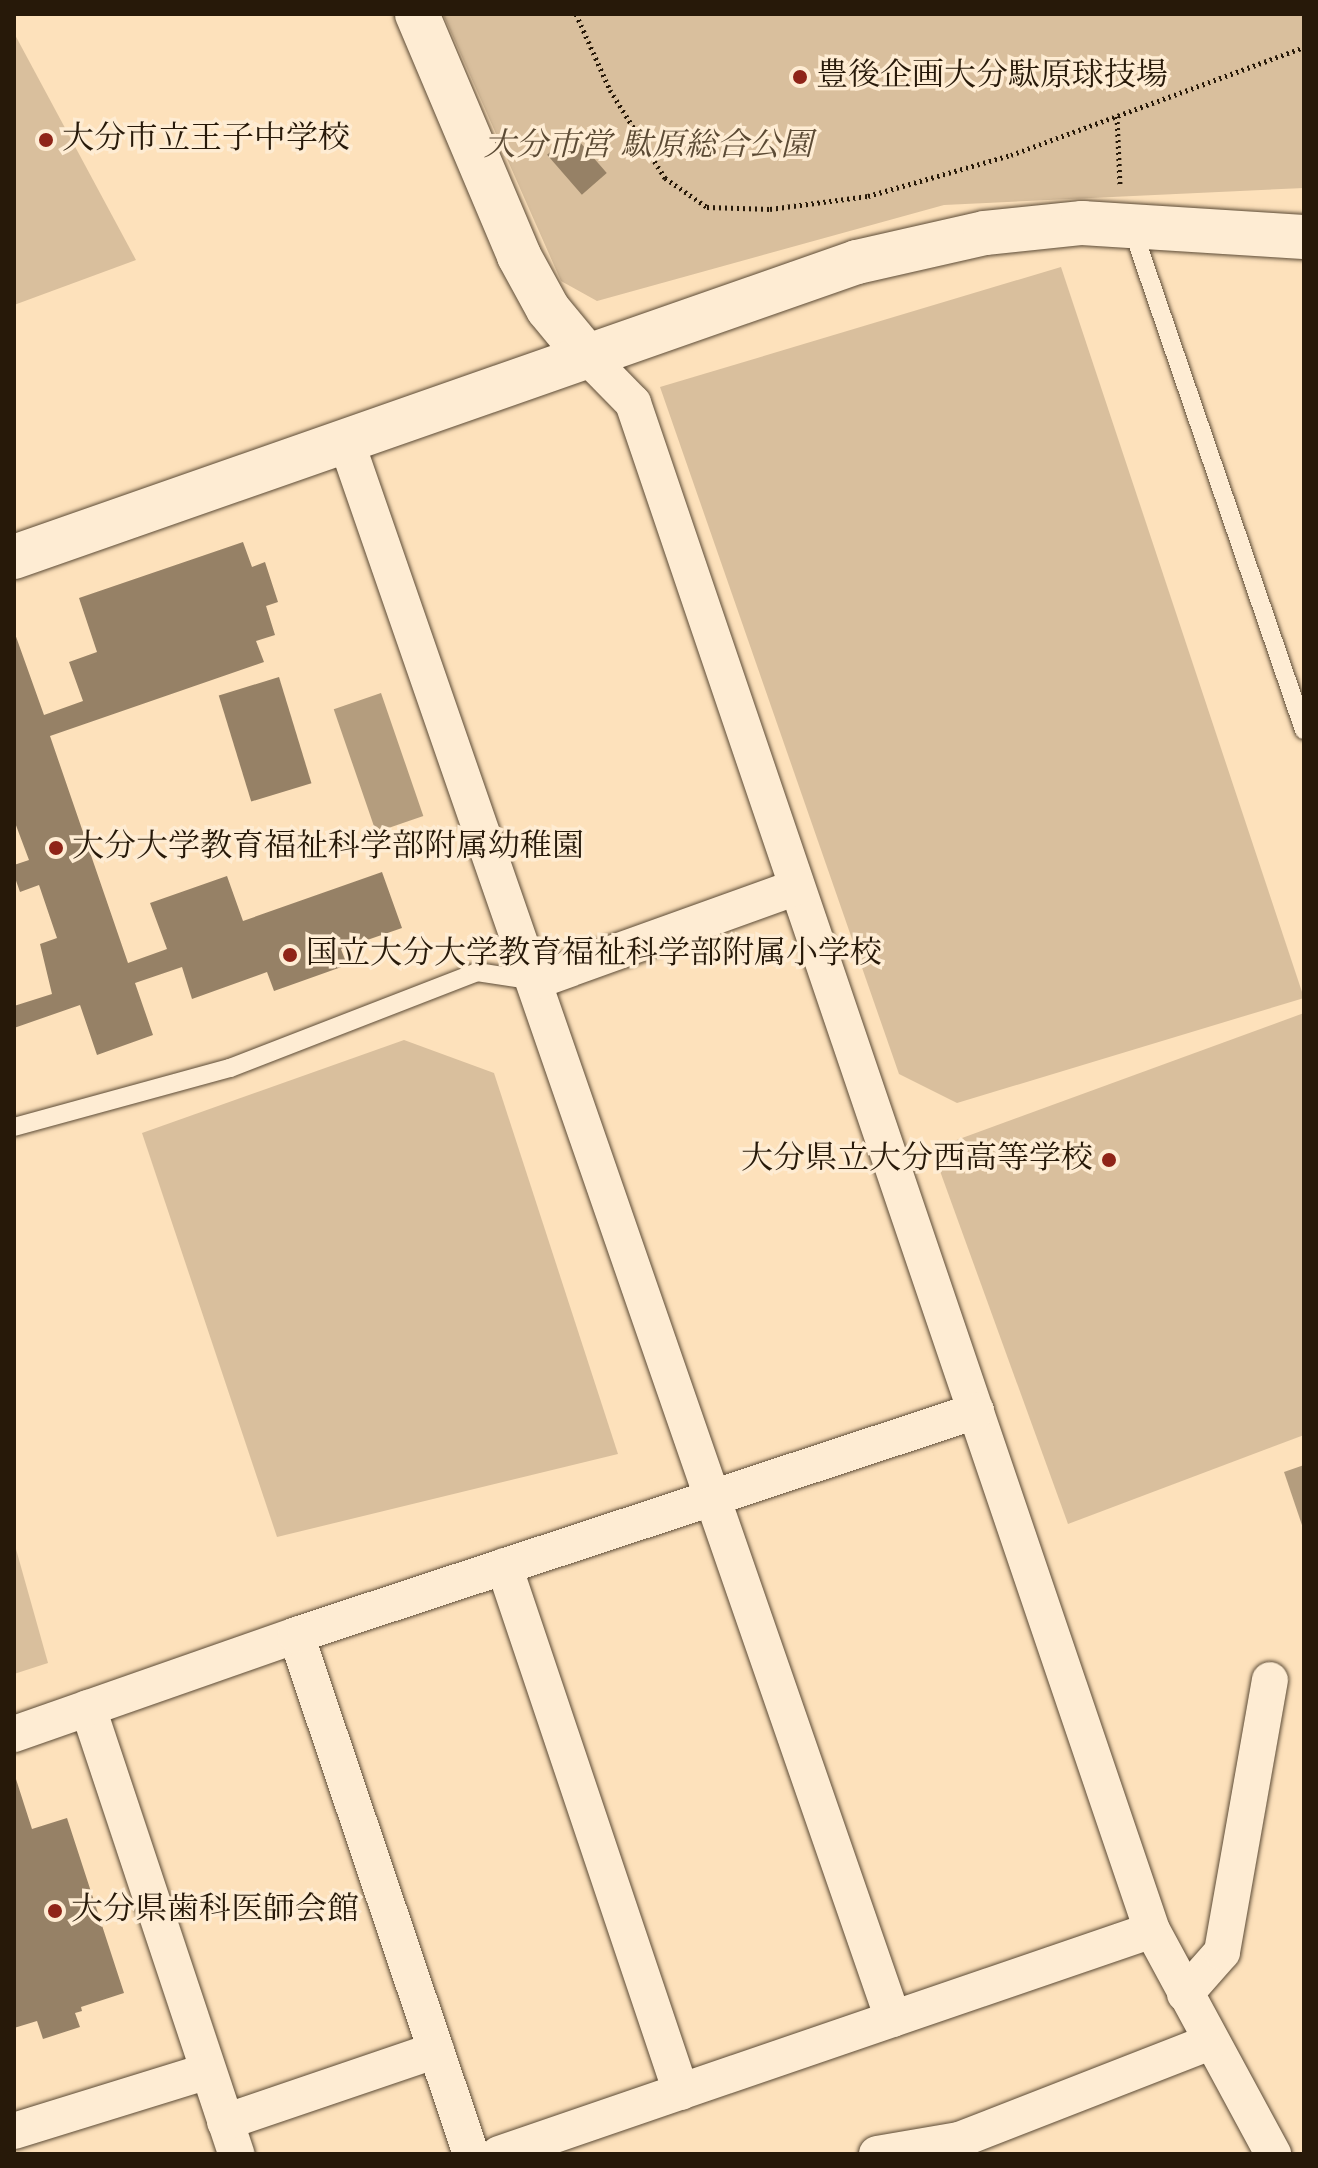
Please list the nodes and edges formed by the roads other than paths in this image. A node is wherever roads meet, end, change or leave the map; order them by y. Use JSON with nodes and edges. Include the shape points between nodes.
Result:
{"nodes":[{"id":1,"x":417,"y":14,"type":"edge"},
{"id":2,"x":1126,"y":204,"type":"junction"},
{"id":3,"x":1304,"y":237,"type":"edge"},
{"id":4,"x":586,"y":355,"type":"junction"},
{"id":5,"x":346,"y":441,"type":"junction"},
{"id":6,"x":14,"y":557,"type":"edge"},
{"id":7,"x":1304,"y":730,"type":"edge"},
{"id":8,"x":797,"y":887,"type":"junction"},
{"id":9,"x":536,"y":981,"type":"junction"},
{"id":10,"x":14,"y":1127,"type":"edge"},
{"id":11,"x":976,"y":1411,"type":"junction"},
{"id":12,"x":713,"y":1495,"type":"junction"},
{"id":13,"x":504,"y":1566,"type":"junction"},
{"id":14,"x":296,"y":1635,"type":"junction"},
{"id":15,"x":1270,"y":1680,"type":"dead end"},
{"id":16,"x":88,"y":1708,"type":"junction"},
{"id":17,"x":14,"y":1734,"type":"edge"},
{"id":18,"x":1152,"y":1930,"type":"junction"},
{"id":19,"x":1185,"y":1994,"type":"junction"},
{"id":20,"x":893,"y":2019,"type":"junction"},
{"id":21,"x":1210,"y":2042,"type":"junction"},
{"id":22,"x":436,"y":2050,"type":"junction"},
{"id":23,"x":208,"y":2071,"type":"junction"},
{"id":24,"x":681,"y":2092,"type":"junction"},
{"id":25,"x":14,"y":2131,"type":"edge"},
{"id":26,"x":231,"y":2138,"type":"edge"},
{"id":27,"x":471,"y":2154,"type":"edge"},
{"id":28,"x":499,"y":2154,"type":"edge"},
{"id":29,"x":877,"y":2154,"type":"edge"},
{"id":30,"x":1273,"y":2154,"type":"edge"}],
"edges":[{"from":1,"to":4,"type":"street","via":[[519,256],[548,309]]},
{"from":2,"to":3,"type":"street"},
{"from":2,"to":4,"type":"street","via":[[904,250]]},
{"from":2,"to":7,"type":"lane"},
{"from":4,"to":5,"type":"street"},
{"from":4,"to":8,"type":"street","via":[[633,403]]},
{"from":5,"to":6,"type":"street"},
{"from":5,"to":9,"type":"street"},
{"from":8,"to":9,"type":"street"},
{"from":8,"to":11,"type":"street"},
{"from":9,"to":10,"type":"lane","via":[[477,972],[230,1068]]},
{"from":9,"to":12,"type":"street"},
{"from":11,"to":12,"type":"street"},
{"from":11,"to":18,"type":"street"},
{"from":12,"to":13,"type":"street"},
{"from":12,"to":20,"type":"street"},
{"from":13,"to":14,"type":"street"},
{"from":13,"to":24,"type":"street"},
{"from":14,"to":16,"type":"street"},
{"from":14,"to":22,"type":"street"},
{"from":15,"to":19,"type":"street","via":[[1222,1952]]},
{"from":16,"to":17,"type":"street"},
{"from":16,"to":23,"type":"street"},
{"from":18,"to":19,"type":"street"},
{"from":18,"to":20,"type":"street"},
{"from":19,"to":21,"type":"street"},
{"from":20,"to":24,"type":"street"},
{"from":21,"to":29,"type":"street","via":[[959,2140]]},
{"from":21,"to":30,"type":"street"},
{"from":22,"to":26,"type":"street"},
{"from":22,"to":27,"type":"street"},
{"from":23,"to":25,"type":"street"},
{"from":23,"to":26,"type":"street"},
{"from":24,"to":28,"type":"street"}]}
